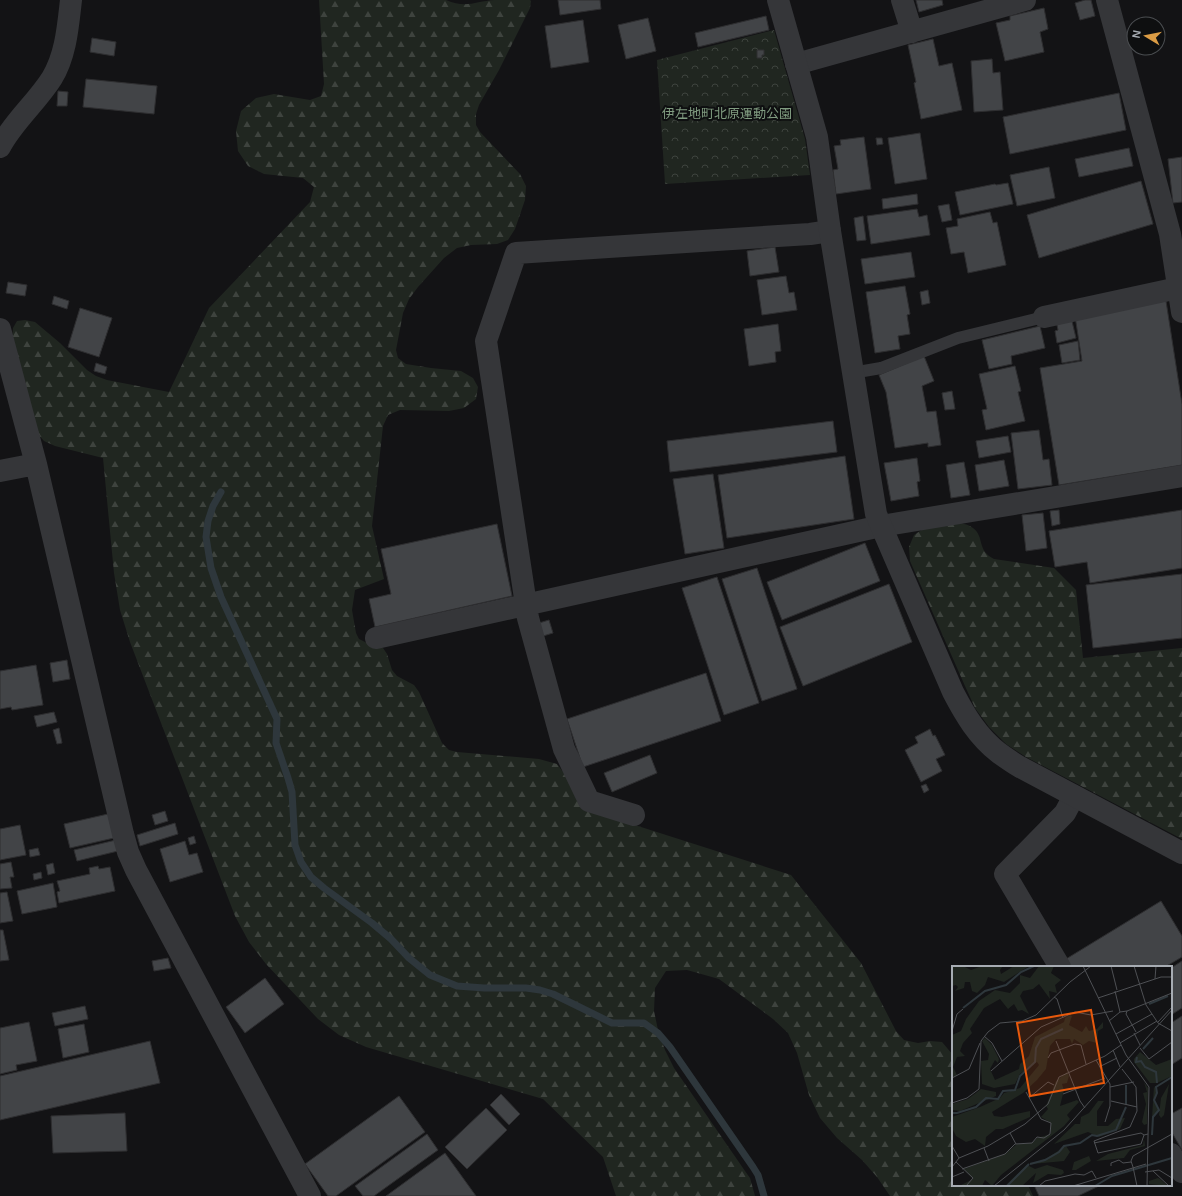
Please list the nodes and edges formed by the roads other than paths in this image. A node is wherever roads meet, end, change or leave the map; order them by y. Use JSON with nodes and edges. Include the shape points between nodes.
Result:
{"nodes":[{"id":1,"x":71,"y":0,"type":"edge"},
{"id":2,"x":778,"y":0,"type":"edge"},
{"id":3,"x":902,"y":0,"type":"edge"},
{"id":4,"x":1025,"y":0,"type":"edge"},
{"id":5,"x":1107,"y":0,"type":"edge"},
{"id":6,"x":912,"y":32,"type":"junction"},
{"id":7,"x":796,"y":64,"type":"junction"},
{"id":8,"x":0,"y":147,"type":"edge"},
{"id":9,"x":830,"y":231,"type":"junction"},
{"id":10,"x":1178,"y":288,"type":"junction"},
{"id":11,"x":1182,"y":312,"type":"edge"},
{"id":12,"x":1044,"y":317,"type":"joint"},
{"id":13,"x":0,"y":329,"type":"edge"},
{"id":14,"x":852,"y":373,"type":"junction"},
{"id":15,"x":36,"y":464,"type":"junction"},
{"id":16,"x":0,"y":471,"type":"edge"},
{"id":17,"x":1182,"y":476,"type":"edge"},
{"id":18,"x":881,"y":526,"type":"junction"},
{"id":19,"x":526,"y":604,"type":"junction"},
{"id":20,"x":376,"y":638,"type":"dead end"},
{"id":21,"x":1074,"y":796,"type":"junction"},
{"id":22,"x":634,"y":815,"type":"dead end"},
{"id":23,"x":1182,"y":853,"type":"edge"},
{"id":24,"x":1059,"y":966,"type":"edge"},
{"id":25,"x":1172,"y":1156,"type":"edge"},
{"id":26,"x":1182,"y":1172,"type":"edge"},
{"id":27,"x":310,"y":1196,"type":"edge"}],
"edges":[{"from":1,"to":8,"type":"street","via":[[58,67]]},
{"from":2,"to":7,"type":"street"},
{"from":3,"to":6,"type":"street"},
{"from":4,"to":6,"type":"street"},
{"from":5,"to":10,"type":"street","via":[[1170,234]]},
{"from":6,"to":7,"type":"street"},
{"from":7,"to":9,"type":"street","via":[[816,137]]},
{"from":9,"to":14,"type":"street"},
{"from":9,"to":19,"type":"street","via":[[516,252],[486,341]]},
{"from":10,"to":11,"type":"street"},
{"from":10,"to":12,"type":"street"},
{"from":12,"to":14,"type":"lane","via":[[958,338],[881,368]]},
{"from":13,"to":15,"type":"street"},
{"from":14,"to":18,"type":"street","via":[[876,514]]},
{"from":15,"to":16,"type":"street"},
{"from":15,"to":27,"type":"street","via":[[128,852]]},
{"from":17,"to":18,"type":"street"},
{"from":18,"to":19,"type":"street"},
{"from":18,"to":21,"type":"street","via":[[965,715],[998,753]]},
{"from":19,"to":20,"type":"street"},
{"from":19,"to":22,"type":"street","via":[[564,749],[589,801]]},
{"from":21,"to":23,"type":"street"},
{"from":21,"to":24,"type":"street","via":[[1065,813],[1005,874]]},
{"from":25,"to":26,"type":"street"}]}
